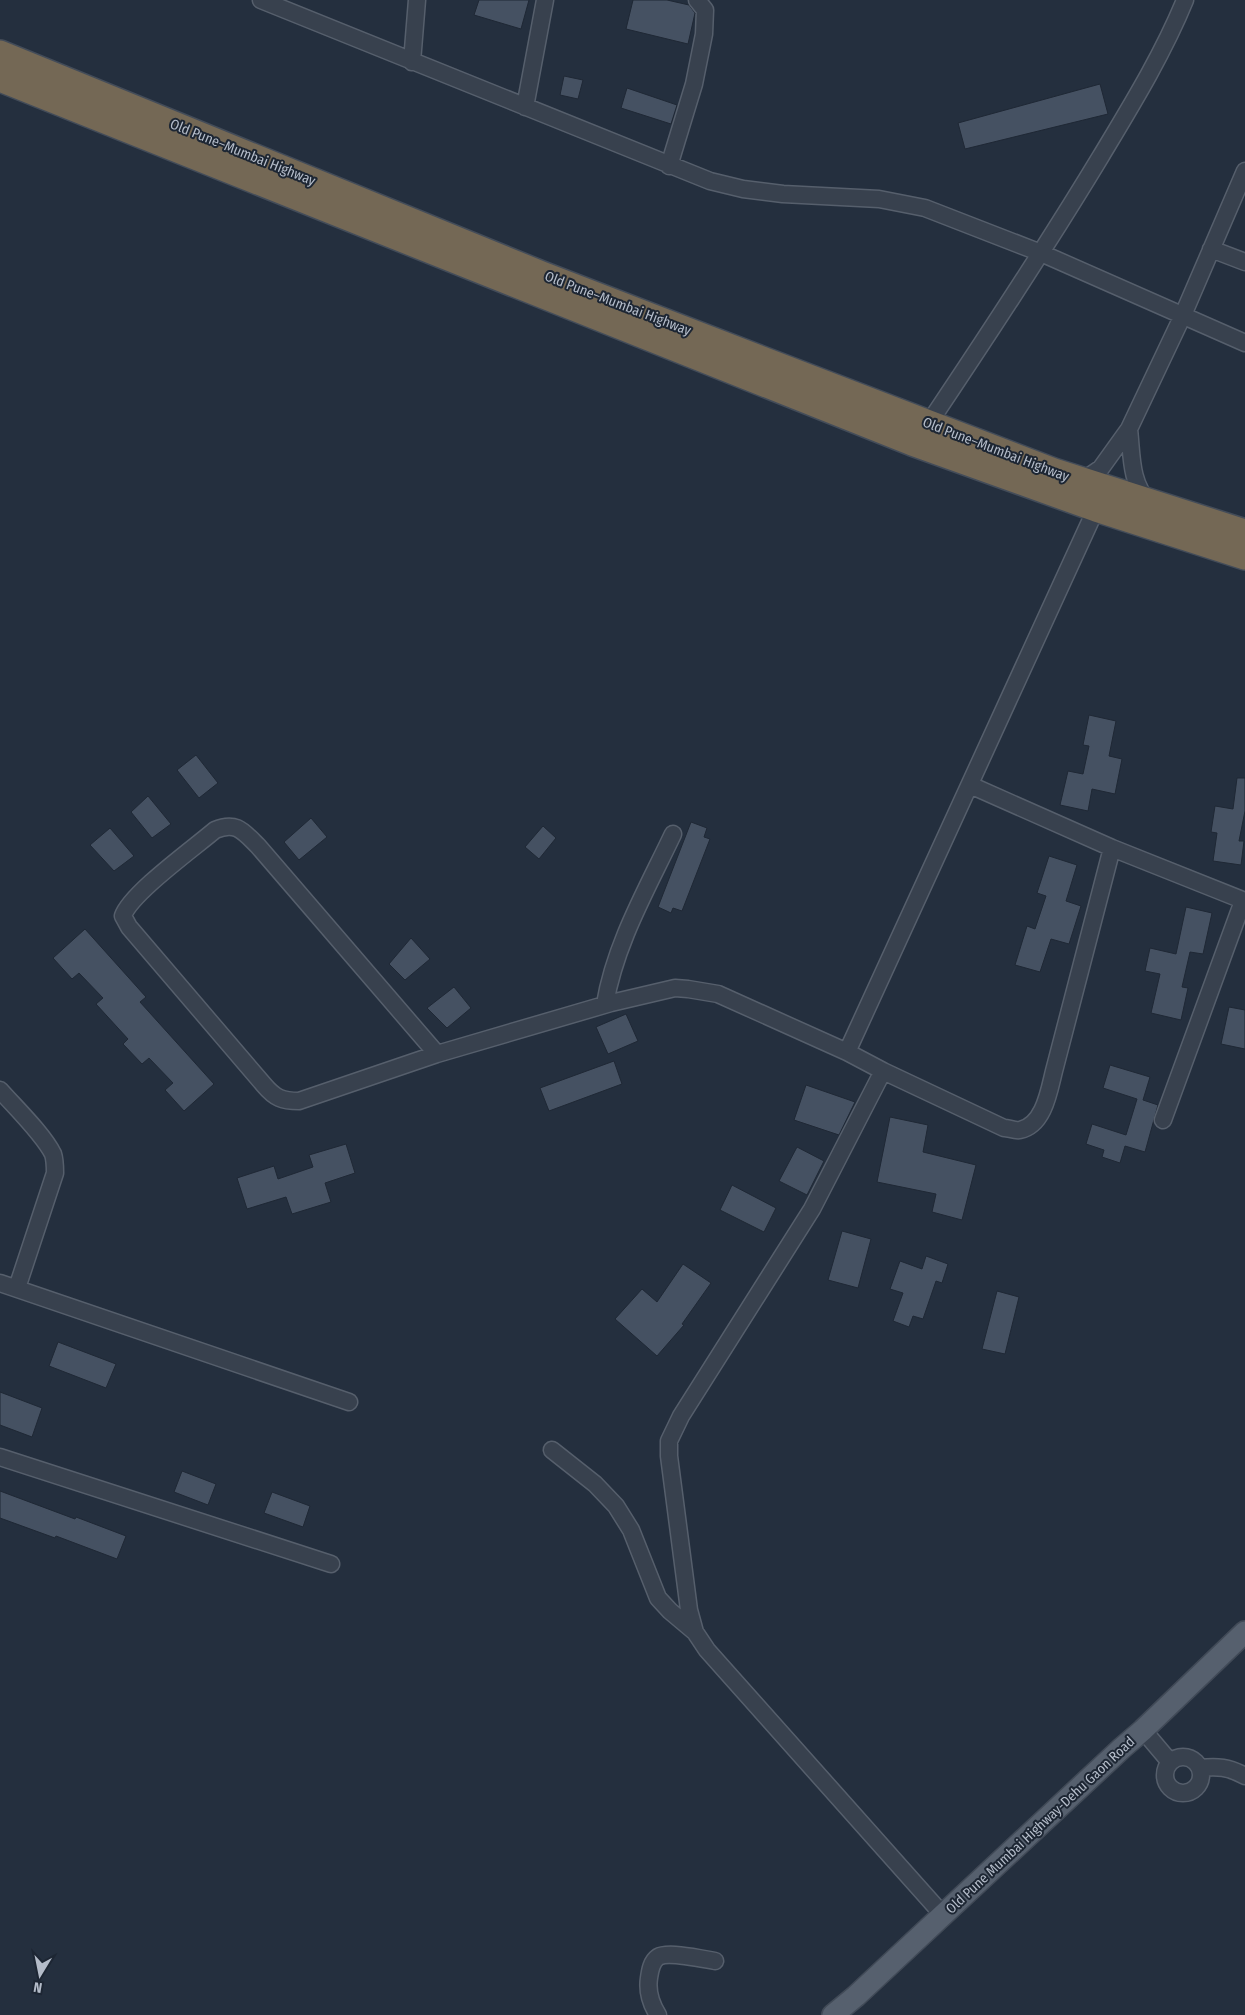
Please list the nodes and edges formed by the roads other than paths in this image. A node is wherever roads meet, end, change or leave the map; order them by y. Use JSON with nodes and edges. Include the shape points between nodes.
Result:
{"nodes":[{"id":1,"x":261,"y":0,"type":"edge"},
{"id":2,"x":417,"y":0,"type":"edge"},
{"id":3,"x":545,"y":0,"type":"edge"},
{"id":4,"x":697,"y":0,"type":"edge"},
{"id":5,"x":1185,"y":0,"type":"edge"},
{"id":6,"x":0,"y":53,"type":"edge"},
{"id":7,"x":412,"y":62,"type":"junction"},
{"id":8,"x":0,"y":79,"type":"edge"},
{"id":9,"x":525,"y":107,"type":"junction"},
{"id":10,"x":669,"y":166,"type":"junction"},
{"id":11,"x":1245,"y":172,"type":"edge"},
{"id":12,"x":1211,"y":249,"type":"junction"},
{"id":13,"x":1041,"y":253,"type":"junction"},
{"id":14,"x":1245,"y":262,"type":"edge"},
{"id":15,"x":1183,"y":315,"type":"junction"},
{"id":16,"x":1245,"y":343,"type":"edge"},
{"id":17,"x":929,"y":423,"type":"junction"},
{"id":18,"x":1129,"y":429,"type":"junction"},
{"id":19,"x":1094,"y":493,"type":"junction"},
{"id":20,"x":1150,"y":502,"type":"junction"},
{"id":21,"x":1245,"y":532,"type":"edge"},
{"id":22,"x":1245,"y":557,"type":"edge"},
{"id":23,"x":970,"y":785,"type":"junction"},
{"id":24,"x":673,"y":834,"type":"dead end"},
{"id":25,"x":1112,"y":848,"type":"junction"},
{"id":26,"x":1244,"y":901,"type":"edge"},
{"id":27,"x":606,"y":1004,"type":"junction"},
{"id":28,"x":847,"y":1052,"type":"junction"},
{"id":29,"x":436,"y":1054,"type":"junction"},
{"id":30,"x":883,"y":1072,"type":"junction"},
{"id":31,"x":0,"y":1090,"type":"edge"},
{"id":32,"x":1163,"y":1120,"type":"dead end"},
{"id":33,"x":0,"y":1283,"type":"edge"},
{"id":34,"x":17,"y":1288,"type":"junction"},
{"id":35,"x":349,"y":1402,"type":"dead end"},
{"id":36,"x":552,"y":1450,"type":"dead end"},
{"id":37,"x":0,"y":1457,"type":"edge"},
{"id":38,"x":331,"y":1564,"type":"dead end"},
{"id":39,"x":695,"y":1632,"type":"junction"},
{"id":40,"x":1245,"y":1632,"type":"edge"},
{"id":41,"x":1143,"y":1730,"type":"junction"},
{"id":42,"x":1170,"y":1762,"type":"junction"},
{"id":43,"x":1200,"y":1768,"type":"junction"},
{"id":44,"x":1245,"y":1776,"type":"edge"},
{"id":45,"x":943,"y":1915,"type":"junction"},
{"id":46,"x":715,"y":1961,"type":"dead end"},
{"id":47,"x":658,"y":2015,"type":"edge"},
{"id":48,"x":833,"y":2015,"type":"edge"}],
"edges":[{"from":1,"to":7,"type":"lane"},
{"from":2,"to":7,"type":"lane"},
{"from":3,"to":9,"type":"lane"},
{"from":4,"to":10,"type":"lane","via":[[705,10],[704,34],[694,84]]},
{"from":5,"to":13,"type":"lane","via":[[1145,81]]},
{"from":6,"to":17,"type":"highway","name":"Old Pune–Mumbai Highway","via":[[542,274]]},
{"from":7,"to":9,"type":"lane"},
{"from":8,"to":19,"type":"highway","name":"Old Pune–Mumbai Highway","via":[[912,443]]},
{"from":9,"to":10,"type":"lane"},
{"from":10,"to":13,"type":"lane","via":[[743,189],[879,199],[925,208]]},
{"from":11,"to":12,"type":"lane"},
{"from":12,"to":14,"type":"lane"},
{"from":12,"to":15,"type":"lane"},
{"from":13,"to":15,"type":"lane"},
{"from":13,"to":17,"type":"lane"},
{"from":15,"to":16,"type":"lane"},
{"from":15,"to":18,"type":"lane"},
{"from":17,"to":19,"type":"highway","name":"Old Pune–Mumbai Highway"},
{"from":18,"to":19,"type":"lane","via":[[1100,468]]},
{"from":18,"to":20,"type":"lane","via":[[1135,480],[1141,494]]},
{"from":19,"to":20,"type":"highway","name":"Old Pune–Mumbai Highway"},
{"from":19,"to":22,"type":"highway","name":"Old Pune–Mumbai Highway"},
{"from":19,"to":23,"type":"lane"},
{"from":20,"to":21,"type":"highway","name":"Old Pune–Mumbai Highway"},
{"from":23,"to":25,"type":"lane"},
{"from":23,"to":28,"type":"lane"},
{"from":24,"to":27,"type":"lane","via":[[621,946],[610,978]]},
{"from":25,"to":26,"type":"lane"},
{"from":25,"to":30,"type":"lane","via":[[1054,1071],[1037,1119],[1018,1130],[1004,1128]]},
{"from":26,"to":32,"type":"lane"},
{"from":27,"to":28,"type":"lane","via":[[674,988],[702,990],[741,1003]]},
{"from":27,"to":29,"type":"lane"},
{"from":28,"to":30,"type":"lane"},
{"from":29,"to":29,"type":"lane","via":[[299,1101],[284,1101],[274,1096],[129,927],[123,916],[125,910],[148,886],[215,830],[224,826],[235,827],[258,846]]},
{"from":30,"to":39,"type":"lane","via":[[812,1209],[681,1416],[670,1442],[669,1456]]},
{"from":31,"to":34,"type":"lane","via":[[45,1142],[55,1163],[55,1173]]},
{"from":33,"to":34,"type":"lane"},
{"from":34,"to":35,"type":"lane"},
{"from":36,"to":39,"type":"lane","via":[[595,1484],[616,1506],[631,1530],[658,1598]]},
{"from":37,"to":38,"type":"lane"},
{"from":39,"to":45,"type":"lane","via":[[707,1650]]},
{"from":40,"to":41,"type":"main road","name":"Old Pune Mumbai Highway-Dehu Gaon Road"},
{"from":41,"to":42,"type":"lane"},
{"from":41,"to":45,"type":"main road","name":"Old Pune Mumbai Highway-Dehu Gaon Road"},
{"from":42,"to":43,"type":"lane","via":[[1186,1757]]},
{"from":42,"to":43,"type":"lane","via":[[1165,1779],[1177,1792],[1194,1789],[1201,1780]]},
{"from":43,"to":44,"type":"lane","via":[[1218,1766]]},
{"from":45,"to":48,"type":"main road","name":"Old Pune Mumbai Highway-Dehu Gaon Road"},
{"from":46,"to":47,"type":"lane","via":[[670,1955],[653,1962],[648,1984]]}]}
